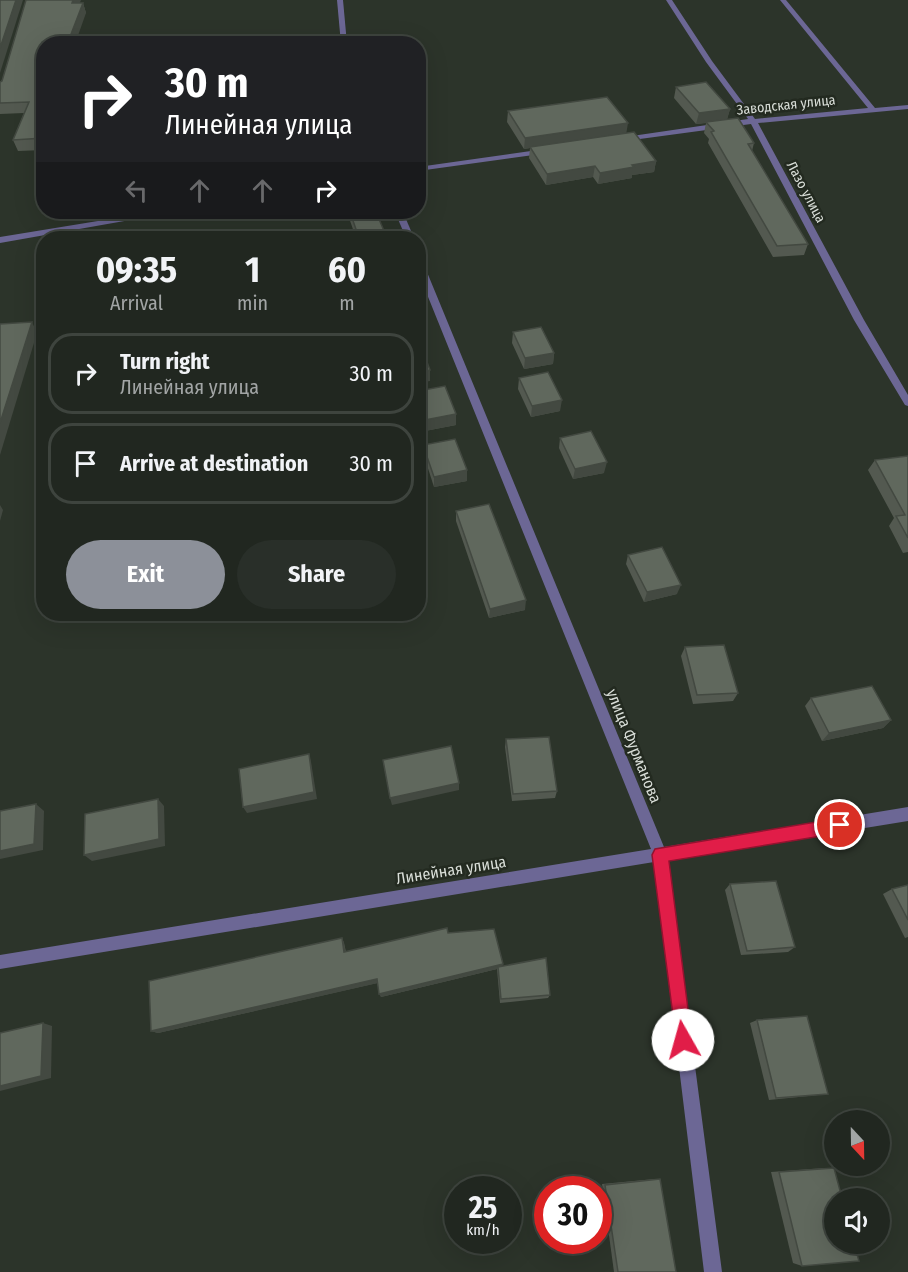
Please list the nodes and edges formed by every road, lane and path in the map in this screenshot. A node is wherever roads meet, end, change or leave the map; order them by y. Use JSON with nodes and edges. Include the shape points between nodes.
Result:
{"nodes":[{"id":1,"x":340,"y":0,"type":"edge"},
{"id":2,"x":669,"y":0,"type":"edge"},
{"id":3,"x":783,"y":0,"type":"edge"},
{"id":4,"x":343,"y":36,"type":"edge"},
{"id":5,"x":908,"y":107,"type":"edge"},
{"id":6,"x":873,"y":110,"type":"junction"},
{"id":7,"x":753,"y":121,"type":"junction"},
{"id":8,"x":614,"y":141,"type":"edge"},
{"id":9,"x":557,"y":149,"type":"edge"},
{"id":10,"x":426,"y":168,"type":"edge"},
{"id":11,"x":123,"y":219,"type":"edge"},
{"id":12,"x":53,"y":231,"type":"edge"},
{"id":13,"x":36,"y":234,"type":"edge"},
{"id":14,"x":0,"y":240,"type":"edge"},
{"id":15,"x":426,"y":280,"type":"edge"},
{"id":16,"x":908,"y":403,"type":"edge"},
{"id":17,"x":908,"y":814,"type":"edge"},
{"id":18,"x":660,"y":855,"type":"junction"},
{"id":19,"x":0,"y":962,"type":"edge"},
{"id":20,"x":713,"y":1272,"type":"edge"}],
"edges":[{"from":1,"to":4,"type":"street"},
{"from":2,"to":7,"type":"street","name":"Лазо улица"},
{"from":3,"to":6,"type":"street"},
{"from":5,"to":6,"type":"street","name":"Заводская улица"},
{"from":6,"to":7,"type":"street","name":"Заводская улица"},
{"from":7,"to":8,"type":"street","name":"Заводская улица"},
{"from":7,"to":16,"type":"street","name":"Лазо улица"},
{"from":9,"to":10,"type":"street"},
{"from":11,"to":12,"type":"street"},
{"from":13,"to":14,"type":"street"},
{"from":15,"to":18,"type":"street","name":"улица Фурманова"},
{"from":17,"to":18,"type":"street","name":"Линейная улица"},
{"from":18,"to":19,"type":"street","name":"Линейная улица"},
{"from":18,"to":20,"type":"street","name":"улица Фурманова"}]}
